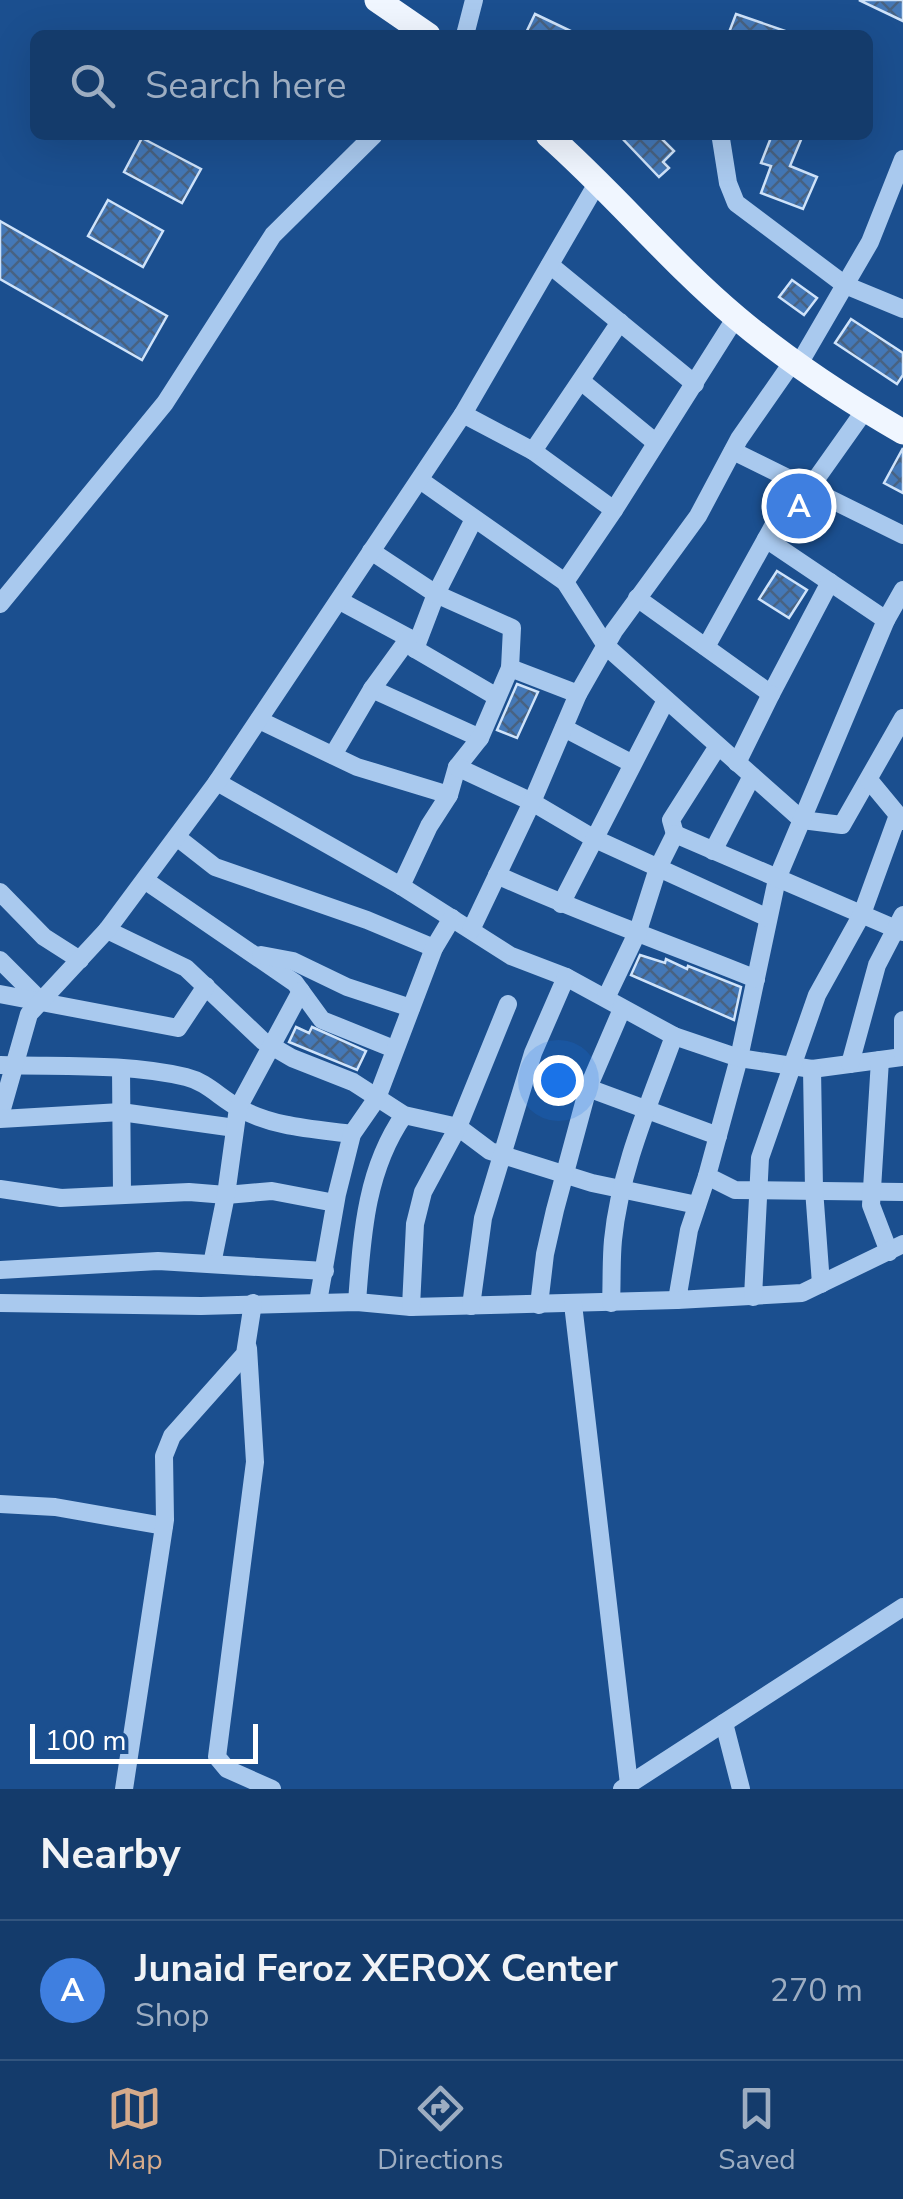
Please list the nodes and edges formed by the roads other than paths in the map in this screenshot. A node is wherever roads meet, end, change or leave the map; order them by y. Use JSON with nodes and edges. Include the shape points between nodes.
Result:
{"nodes":[{"id":1,"x":378,"y":0,"type":"edge"},
{"id":2,"x":474,"y":0,"type":"edge"},
{"id":3,"x":421,"y":30,"type":"edge"},
{"id":4,"x":466,"y":30,"type":"edge"},
{"id":5,"x":369,"y":140,"type":"edge"},
{"id":6,"x":554,"y":140,"type":"edge"},
{"id":7,"x":721,"y":140,"type":"edge"},
{"id":8,"x":903,"y":159,"type":"edge"},
{"id":9,"x":599,"y":180,"type":"junction"},
{"id":10,"x":550,"y":265,"type":"junction"},
{"id":11,"x":846,"y":285,"type":"junction"},
{"id":12,"x":903,"y":309,"type":"edge"},
{"id":13,"x":736,"y":317,"type":"junction"},
{"id":14,"x":620,"y":322,"type":"junction"},
{"id":15,"x":797,"y":362,"type":"junction"},
{"id":16,"x":582,"y":381,"type":"junction"},
{"id":17,"x":694,"y":384,"type":"junction"},
{"id":18,"x":865,"y":410,"type":"junction"},
{"id":19,"x":462,"y":414,"type":"junction"},
{"id":20,"x":903,"y":432,"type":"edge"},
{"id":21,"x":655,"y":442,"type":"junction"},
{"id":22,"x":533,"y":451,"type":"junction"},
{"id":23,"x":733,"y":451,"type":"junction"},
{"id":24,"x":420,"y":480,"type":"junction"},
{"id":25,"x":803,"y":486,"type":"junction"},
{"id":26,"x":614,"y":510,"type":"junction"},
{"id":27,"x":474,"y":519,"type":"junction"},
{"id":28,"x":903,"y":535,"type":"edge"},
{"id":29,"x":766,"y":538,"type":"junction"},
{"id":30,"x":371,"y":551,"type":"junction"},
{"id":31,"x":565,"y":582,"type":"junction"},
{"id":32,"x":830,"y":582,"type":"junction"},
{"id":33,"x":903,"y":590,"type":"edge"},
{"id":34,"x":436,"y":594,"type":"junction"},
{"id":35,"x":638,"y":598,"type":"junction"},
{"id":36,"x":340,"y":601,"type":"junction"},
{"id":37,"x":0,"y":604,"type":"edge"},
{"id":38,"x":886,"y":620,"type":"junction"},
{"id":39,"x":412,"y":643,"type":"junction"},
{"id":40,"x":606,"y":646,"type":"junction"},
{"id":41,"x":706,"y":648,"type":"junction"},
{"id":42,"x":510,"y":668,"type":"junction"},
{"id":43,"x":372,"y":689,"type":"junction"},
{"id":44,"x":578,"y":694,"type":"junction"},
{"id":45,"x":771,"y":694,"type":"junction"},
{"id":46,"x":497,"y":697,"type":"junction"},
{"id":47,"x":666,"y":700,"type":"junction"},
{"id":48,"x":903,"y":718,"type":"edge"},
{"id":49,"x":259,"y":720,"type":"junction"},
{"id":50,"x":564,"y":728,"type":"junction"},
{"id":51,"x":480,"y":738,"type":"junction"},
{"id":52,"x":718,"y":746,"type":"junction"},
{"id":53,"x":333,"y":755,"type":"junction"},
{"id":54,"x":631,"y":762,"type":"junction"},
{"id":55,"x":737,"y":762,"type":"junction"},
{"id":56,"x":457,"y":767,"type":"junction"},
{"id":57,"x":752,"y":776,"type":"junction"},
{"id":58,"x":869,"y":780,"type":"junction"},
{"id":59,"x":217,"y":782,"type":"junction"},
{"id":60,"x":449,"y":795,"type":"junction"},
{"id":61,"x":532,"y":802,"type":"junction"},
{"id":62,"x":901,"y":818,"type":"edge"},
{"id":63,"x":802,"y":820,"type":"junction"},
{"id":64,"x":675,"y":834,"type":"junction"},
{"id":65,"x":178,"y":838,"type":"junction"},
{"id":66,"x":593,"y":838,"type":"junction"},
{"id":67,"x":713,"y":851,"type":"junction"},
{"id":68,"x":658,"y":868,"type":"junction"},
{"id":69,"x":497,"y":875,"type":"junction"},
{"id":70,"x":776,"y":879,"type":"junction"},
{"id":71,"x":146,"y":881,"type":"junction"},
{"id":72,"x":401,"y":886,"type":"junction"},
{"id":73,"x":0,"y":892,"type":"edge"},
{"id":74,"x":561,"y":904,"type":"junction"},
{"id":75,"x":862,"y":914,"type":"junction"},
{"id":76,"x":452,"y":918,"type":"junction"},
{"id":77,"x":768,"y":918,"type":"junction"},
{"id":78,"x":901,"y":925,"type":"edge"},
{"id":79,"x":107,"y":930,"type":"junction"},
{"id":80,"x":471,"y":930,"type":"junction"},
{"id":81,"x":638,"y":931,"type":"junction"},
{"id":82,"x":434,"y":948,"type":"junction"},
{"id":83,"x":248,"y":952,"type":"junction"},
{"id":84,"x":0,"y":960,"type":"edge"},
{"id":85,"x":80,"y":960,"type":"junction"},
{"id":86,"x":566,"y":977,"type":"junction"},
{"id":87,"x":756,"y":980,"type":"junction"},
{"id":88,"x":206,"y":986,"type":"junction"},
{"id":89,"x":301,"y":991,"type":"junction"},
{"id":90,"x":0,"y":994,"type":"edge"},
{"id":91,"x":606,"y":998,"type":"junction"},
{"id":92,"x":41,"y":1000,"type":"junction"},
{"id":93,"x":508,"y":1004,"type":"dead end"},
{"id":94,"x":411,"y":1008,"type":"junction"},
{"id":95,"x":622,"y":1009,"type":"junction"},
{"id":96,"x":903,"y":1020,"type":"edge"},
{"id":97,"x":674,"y":1036,"type":"junction"},
{"id":98,"x":270,"y":1045,"type":"junction"},
{"id":99,"x":394,"y":1049,"type":"junction"},
{"id":100,"x":903,"y":1056,"type":"edge"},
{"id":101,"x":739,"y":1058,"type":"junction"},
{"id":102,"x":880,"y":1060,"type":"junction"},
{"id":103,"x":850,"y":1064,"type":"junction"},
{"id":104,"x":7,"y":1066,"type":"edge"},
{"id":105,"x":803,"y":1067,"type":"junction"},
{"id":106,"x":121,"y":1068,"type":"junction"},
{"id":107,"x":588,"y":1088,"type":"junction"},
{"id":108,"x":377,"y":1098,"type":"junction"},
{"id":109,"x":238,"y":1108,"type":"junction"},
{"id":110,"x":646,"y":1111,"type":"junction"},
{"id":111,"x":1,"y":1112,"type":"edge"},
{"id":112,"x":122,"y":1112,"type":"junction"},
{"id":113,"x":404,"y":1115,"type":"junction"},
{"id":114,"x":458,"y":1127,"type":"junction"},
{"id":115,"x":235,"y":1128,"type":"junction"},
{"id":116,"x":352,"y":1134,"type":"junction"},
{"id":117,"x":718,"y":1136,"type":"junction"},
{"id":118,"x":504,"y":1155,"type":"junction"},
{"id":119,"x":566,"y":1174,"type":"junction"},
{"id":120,"x":707,"y":1176,"type":"junction"},
{"id":121,"x":0,"y":1189,"type":"edge"},
{"id":122,"x":814,"y":1189,"type":"junction"},
{"id":123,"x":622,"y":1190,"type":"junction"},
{"id":124,"x":758,"y":1190,"type":"junction"},
{"id":125,"x":872,"y":1192,"type":"junction"},
{"id":126,"x":903,"y":1192,"type":"edge"},
{"id":127,"x":122,"y":1196,"type":"junction"},
{"id":128,"x":226,"y":1196,"type":"junction"},
{"id":129,"x":335,"y":1203,"type":"junction"},
{"id":130,"x":697,"y":1205,"type":"junction"},
{"id":131,"x":896,"y":1248,"type":"edge"},
{"id":132,"x":212,"y":1264,"type":"junction"},
{"id":133,"x":0,"y":1270,"type":"edge"},
{"id":134,"x":325,"y":1271,"type":"junction"},
{"id":135,"x":821,"y":1284,"type":"junction"},
{"id":136,"x":752,"y":1297,"type":"junction"},
{"id":137,"x":677,"y":1300,"type":"junction"},
{"id":138,"x":318,"y":1302,"type":"junction"},
{"id":139,"x":356,"y":1302,"type":"junction"},
{"id":140,"x":253,"y":1303,"type":"junction"},
{"id":141,"x":612,"y":1303,"type":"junction"},
{"id":142,"x":0,"y":1304,"type":"edge"},
{"id":143,"x":573,"y":1304,"type":"junction"},
{"id":144,"x":539,"y":1305,"type":"junction"},
{"id":145,"x":411,"y":1306,"type":"junction"},
{"id":146,"x":471,"y":1306,"type":"junction"},
{"id":147,"x":248,"y":1347,"type":"junction"},
{"id":148,"x":0,"y":1504,"type":"edge"},
{"id":149,"x":164,"y":1526,"type":"junction"},
{"id":150,"x":903,"y":1606,"type":"edge"},
{"id":151,"x":724,"y":1723,"type":"junction"},
{"id":152,"x":626,"y":1786,"type":"edge"},
{"id":153,"x":124,"y":1789,"type":"edge"},
{"id":154,"x":272,"y":1789,"type":"edge"},
{"id":155,"x":741,"y":1789,"type":"edge"}],
"edges":[{"from":1,"to":3,"type":"main road"},
{"from":2,"to":4,"type":"street"},
{"from":5,"to":37,"type":"street","via":[[273,235],[164,403]]},
{"from":6,"to":9,"type":"main road"},
{"from":7,"to":11,"type":"street","via":[[736,203]]},
{"from":8,"to":11,"type":"street"},
{"from":9,"to":10,"type":"street"},
{"from":9,"to":13,"type":"main road"},
{"from":10,"to":14,"type":"street"},
{"from":10,"to":19,"type":"street"},
{"from":11,"to":12,"type":"street"},
{"from":11,"to":15,"type":"street"},
{"from":13,"to":15,"type":"main road"},
{"from":13,"to":17,"type":"street"},
{"from":14,"to":16,"type":"street"},
{"from":14,"to":17,"type":"street"},
{"from":15,"to":18,"type":"main road"},
{"from":15,"to":23,"type":"street"},
{"from":16,"to":21,"type":"street"},
{"from":16,"to":22,"type":"street"},
{"from":17,"to":21,"type":"street"},
{"from":18,"to":20,"type":"main road"},
{"from":18,"to":25,"type":"street"},
{"from":19,"to":22,"type":"street"},
{"from":19,"to":24,"type":"street"},
{"from":21,"to":26,"type":"street"},
{"from":22,"to":26,"type":"street"},
{"from":23,"to":25,"type":"street"},
{"from":23,"to":35,"type":"street","via":[[698,516]]},
{"from":24,"to":27,"type":"street"},
{"from":24,"to":30,"type":"street"},
{"from":25,"to":28,"type":"street"},
{"from":25,"to":29,"type":"street"},
{"from":26,"to":31,"type":"street"},
{"from":27,"to":31,"type":"street"},
{"from":27,"to":34,"type":"street"},
{"from":29,"to":32,"type":"street"},
{"from":29,"to":41,"type":"street"},
{"from":30,"to":34,"type":"street"},
{"from":30,"to":36,"type":"street"},
{"from":31,"to":40,"type":"street"},
{"from":32,"to":38,"type":"street"},
{"from":32,"to":45,"type":"street"},
{"from":33,"to":38,"type":"street"},
{"from":34,"to":39,"type":"street"},
{"from":34,"to":42,"type":"street","via":[[512,628]]},
{"from":35,"to":40,"type":"street"},
{"from":35,"to":41,"type":"street"},
{"from":36,"to":39,"type":"street"},
{"from":36,"to":49,"type":"street"},
{"from":38,"to":63,"type":"street"},
{"from":39,"to":43,"type":"street"},
{"from":39,"to":46,"type":"street"},
{"from":40,"to":44,"type":"street"},
{"from":40,"to":47,"type":"street"},
{"from":41,"to":45,"type":"street"},
{"from":42,"to":44,"type":"street"},
{"from":42,"to":46,"type":"street"},
{"from":43,"to":51,"type":"street"},
{"from":43,"to":53,"type":"street"},
{"from":44,"to":50,"type":"street"},
{"from":45,"to":55,"type":"street"},
{"from":46,"to":51,"type":"street"},
{"from":47,"to":52,"type":"street"},
{"from":47,"to":54,"type":"street"},
{"from":48,"to":58,"type":"street"},
{"from":49,"to":53,"type":"street"},
{"from":49,"to":59,"type":"street"},
{"from":50,"to":54,"type":"street"},
{"from":50,"to":61,"type":"street"},
{"from":51,"to":56,"type":"street"},
{"from":52,"to":55,"type":"street"},
{"from":52,"to":64,"type":"street","via":[[671,820]]},
{"from":53,"to":60,"type":"street"},
{"from":54,"to":66,"type":"street"},
{"from":55,"to":57,"type":"street"},
{"from":56,"to":60,"type":"street"},
{"from":56,"to":61,"type":"street"},
{"from":57,"to":63,"type":"street"},
{"from":57,"to":67,"type":"street"},
{"from":58,"to":62,"type":"street"},
{"from":58,"to":63,"type":"street","via":[[842,825]]},
{"from":59,"to":65,"type":"street"},
{"from":59,"to":72,"type":"street"},
{"from":60,"to":72,"type":"street"},
{"from":61,"to":66,"type":"street"},
{"from":61,"to":69,"type":"street"},
{"from":62,"to":75,"type":"street"},
{"from":63,"to":70,"type":"street"},
{"from":64,"to":67,"type":"street"},
{"from":64,"to":68,"type":"street"},
{"from":65,"to":71,"type":"street"},
{"from":65,"to":82,"type":"street","via":[[215,867]]},
{"from":66,"to":68,"type":"street"},
{"from":66,"to":74,"type":"street"},
{"from":67,"to":70,"type":"street"},
{"from":68,"to":77,"type":"street"},
{"from":68,"to":81,"type":"street"},
{"from":69,"to":74,"type":"street"},
{"from":69,"to":80,"type":"street"},
{"from":70,"to":75,"type":"street"},
{"from":70,"to":77,"type":"street"},
{"from":71,"to":79,"type":"street"},
{"from":71,"to":83,"type":"street"},
{"from":72,"to":76,"type":"street"},
{"from":73,"to":85,"type":"street","via":[[44,937]]},
{"from":74,"to":81,"type":"street"},
{"from":75,"to":78,"type":"street"},
{"from":75,"to":105,"type":"street","via":[[817,995]]},
{"from":76,"to":80,"type":"street"},
{"from":76,"to":82,"type":"street"},
{"from":77,"to":87,"type":"street"},
{"from":78,"to":103,"type":"street","via":[[877,965]]},
{"from":79,"to":85,"type":"street"},
{"from":79,"to":88,"type":"street","via":[[186,968]]},
{"from":80,"to":86,"type":"street","via":[[511,956]]},
{"from":81,"to":87,"type":"street"},
{"from":81,"to":91,"type":"street"},
{"from":82,"to":94,"type":"street"},
{"from":83,"to":89,"type":"street"},
{"from":83,"to":94,"type":"street","via":[[293,961]]},
{"from":84,"to":92,"type":"street"},
{"from":85,"to":92,"type":"street"},
{"from":86,"to":91,"type":"street"},
{"from":86,"to":118,"type":"street","via":[[533,1053]]},
{"from":87,"to":101,"type":"street"},
{"from":88,"to":92,"type":"street","via":[[178,1028]]},
{"from":88,"to":98,"type":"street"},
{"from":89,"to":98,"type":"street"},
{"from":89,"to":99,"type":"street","via":[[322,1020]]},
{"from":90,"to":92,"type":"street"},
{"from":91,"to":95,"type":"street"},
{"from":92,"to":104,"type":"street","via":[[28,1014]]},
{"from":93,"to":114,"type":"street"},
{"from":94,"to":99,"type":"street"},
{"from":95,"to":97,"type":"street"},
{"from":95,"to":107,"type":"street"},
{"from":96,"to":100,"type":"street"},
{"from":97,"to":101,"type":"street"},
{"from":97,"to":110,"type":"street"},
{"from":98,"to":108,"type":"street"},
{"from":98,"to":109,"type":"street"},
{"from":99,"to":108,"type":"street"},
{"from":100,"to":102,"type":"street"},
{"from":101,"to":105,"type":"street"},
{"from":101,"to":117,"type":"street"},
{"from":102,"to":103,"type":"street"},
{"from":102,"to":125,"type":"street"},
{"from":103,"to":105,"type":"street"},
{"from":104,"to":106,"type":"street"},
{"from":104,"to":111,"type":"street"},
{"from":105,"to":122,"type":"street"},
{"from":105,"to":124,"type":"street","via":[[760,1158]]},
{"from":106,"to":109,"type":"street","via":[[189,1077]]},
{"from":106,"to":112,"type":"street"},
{"from":107,"to":110,"type":"street"},
{"from":107,"to":119,"type":"street"},
{"from":108,"to":113,"type":"street"},
{"from":108,"to":116,"type":"street"},
{"from":109,"to":115,"type":"street"},
{"from":109,"to":116,"type":"street","via":[[290,1127]]},
{"from":110,"to":117,"type":"street"},
{"from":110,"to":123,"type":"street"},
{"from":111,"to":112,"type":"street"},
{"from":112,"to":115,"type":"street"},
{"from":112,"to":127,"type":"street"},
{"from":113,"to":114,"type":"street"},
{"from":113,"to":139,"type":"street","via":[[372,1181]]},
{"from":114,"to":118,"type":"street"},
{"from":114,"to":145,"type":"street","via":[[423,1192]]},
{"from":115,"to":128,"type":"street"},
{"from":116,"to":129,"type":"street"},
{"from":117,"to":120,"type":"street"},
{"from":118,"to":119,"type":"street"},
{"from":118,"to":146,"type":"street","via":[[483,1218]]},
{"from":119,"to":123,"type":"street"},
{"from":119,"to":144,"type":"street","via":[[544,1254]]},
{"from":120,"to":124,"type":"street","via":[[735,1190]]},
{"from":120,"to":130,"type":"street"},
{"from":121,"to":127,"type":"street","via":[[61,1198]]},
{"from":122,"to":124,"type":"street"},
{"from":122,"to":125,"type":"street"},
{"from":122,"to":135,"type":"street"},
{"from":123,"to":130,"type":"street"},
{"from":123,"to":141,"type":"street"},
{"from":124,"to":136,"type":"street"},
{"from":125,"to":126,"type":"street"},
{"from":125,"to":131,"type":"street","via":[[871,1205]]},
{"from":127,"to":128,"type":"street"},
{"from":128,"to":129,"type":"street","via":[[272,1191]]},
{"from":128,"to":132,"type":"street"},
{"from":129,"to":134,"type":"street"},
{"from":130,"to":137,"type":"street"},
{"from":131,"to":135,"type":"street"},
{"from":132,"to":133,"type":"street"},
{"from":132,"to":134,"type":"street"},
{"from":134,"to":138,"type":"street"},
{"from":135,"to":136,"type":"street","via":[[802,1293]]},
{"from":136,"to":137,"type":"street"},
{"from":137,"to":141,"type":"street"},
{"from":138,"to":139,"type":"street"},
{"from":138,"to":140,"type":"street"},
{"from":139,"to":145,"type":"street"},
{"from":140,"to":142,"type":"street"},
{"from":140,"to":147,"type":"street"},
{"from":141,"to":143,"type":"street"},
{"from":143,"to":144,"type":"street"},
{"from":143,"to":152,"type":"street"},
{"from":144,"to":146,"type":"street"},
{"from":145,"to":146,"type":"street"},
{"from":147,"to":149,"type":"street","via":[[167,1445]]},
{"from":147,"to":154,"type":"street","via":[[255,1462],[217,1757],[226,1769]]},
{"from":148,"to":149,"type":"street"},
{"from":149,"to":153,"type":"street"},
{"from":150,"to":151,"type":"street"},
{"from":151,"to":152,"type":"street"},
{"from":151,"to":155,"type":"street"}]}
